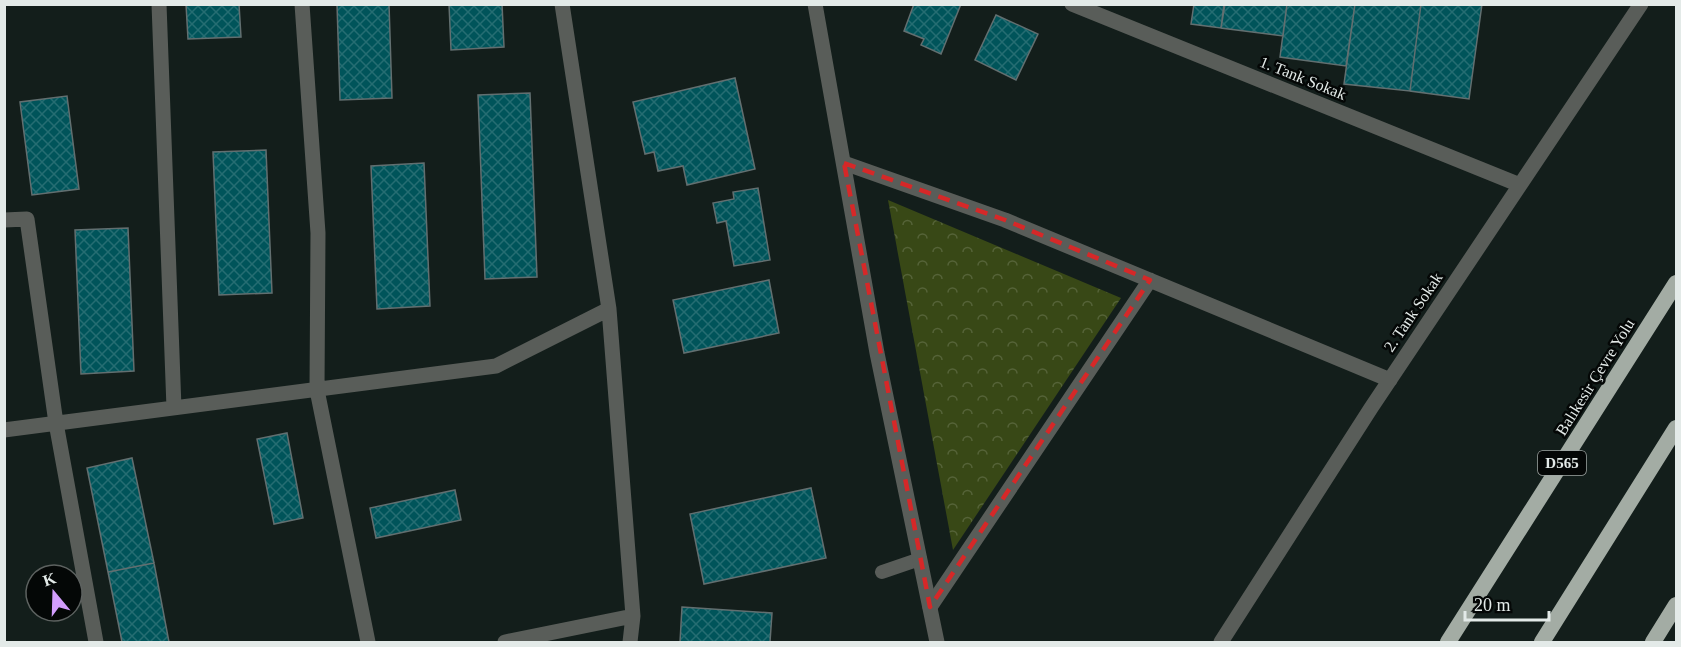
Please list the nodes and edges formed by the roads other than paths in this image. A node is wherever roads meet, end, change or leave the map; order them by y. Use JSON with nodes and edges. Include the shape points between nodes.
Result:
{"nodes":[{"id":1,"x":159,"y":4,"type":"edge"},
{"id":2,"x":302,"y":4,"type":"edge"},
{"id":3,"x":562,"y":4,"type":"edge"},
{"id":4,"x":815,"y":4,"type":"edge"},
{"id":5,"x":1072,"y":4,"type":"edge"},
{"id":6,"x":1641,"y":4,"type":"edge"},
{"id":7,"x":844,"y":164,"type":"junction"},
{"id":8,"x":1520,"y":185,"type":"junction"},
{"id":9,"x":4,"y":220,"type":"edge"},
{"id":10,"x":1150,"y":280,"type":"junction"},
{"id":11,"x":1677,"y":283,"type":"edge"},
{"id":12,"x":609,"y":309,"type":"junction"},
{"id":13,"x":1390,"y":380,"type":"junction"},
{"id":14,"x":317,"y":390,"type":"junction"},
{"id":15,"x":174,"y":408,"type":"junction"},
{"id":16,"x":56,"y":423,"type":"junction"},
{"id":17,"x":1677,"y":428,"type":"edge"},
{"id":18,"x":4,"y":430,"type":"edge"},
{"id":19,"x":920,"y":559,"type":"junction"},
{"id":20,"x":882,"y":572,"type":"dead end"},
{"id":21,"x":1677,"y":605,"type":"edge"},
{"id":22,"x":930,"y":607,"type":"junction"},
{"id":23,"x":633,"y":616,"type":"junction"},
{"id":24,"x":96,"y":642,"type":"edge"},
{"id":25,"x":368,"y":642,"type":"edge"},
{"id":26,"x":505,"y":642,"type":"edge"},
{"id":27,"x":630,"y":642,"type":"edge"},
{"id":28,"x":937,"y":642,"type":"edge"},
{"id":29,"x":1221,"y":642,"type":"edge"},
{"id":30,"x":1448,"y":642,"type":"edge"},
{"id":31,"x":1542,"y":642,"type":"edge"},
{"id":32,"x":1653,"y":642,"type":"edge"}],
"edges":[{"from":1,"to":15,"type":"street"},
{"from":2,"to":14,"type":"street","via":[[318,233]]},
{"from":3,"to":12,"type":"street"},
{"from":4,"to":7,"type":"street"},
{"from":5,"to":8,"type":"street","name":"1. Tank Sokak"},
{"from":6,"to":8,"type":"street","name":"2. Tank Sokak"},
{"from":7,"to":10,"type":"street","via":[[1005,220]]},
{"from":7,"to":19,"type":"street","via":[[877,353]]},
{"from":8,"to":13,"type":"street","name":"2. Tank Sokak"},
{"from":9,"to":16,"type":"street","via":[[27,219]]},
{"from":10,"to":13,"type":"street"},
{"from":10,"to":22,"type":"street"},
{"from":11,"to":30,"type":"highway","name":"Balıkesir Çevre Yolu","number":"D565"},
{"from":12,"to":14,"type":"street","via":[[496,366]]},
{"from":12,"to":23,"type":"street"},
{"from":13,"to":29,"type":"street","name":"2. Tank Sokak"},
{"from":14,"to":15,"type":"street"},
{"from":14,"to":25,"type":"street"},
{"from":15,"to":16,"type":"street"},
{"from":16,"to":18,"type":"street"},
{"from":16,"to":24,"type":"street"},
{"from":17,"to":31,"type":"highway"},
{"from":19,"to":20,"type":"lane"},
{"from":19,"to":22,"type":"street"},
{"from":21,"to":32,"type":"highway"},
{"from":22,"to":28,"type":"street"},
{"from":23,"to":26,"type":"street"},
{"from":23,"to":27,"type":"street"}]}
